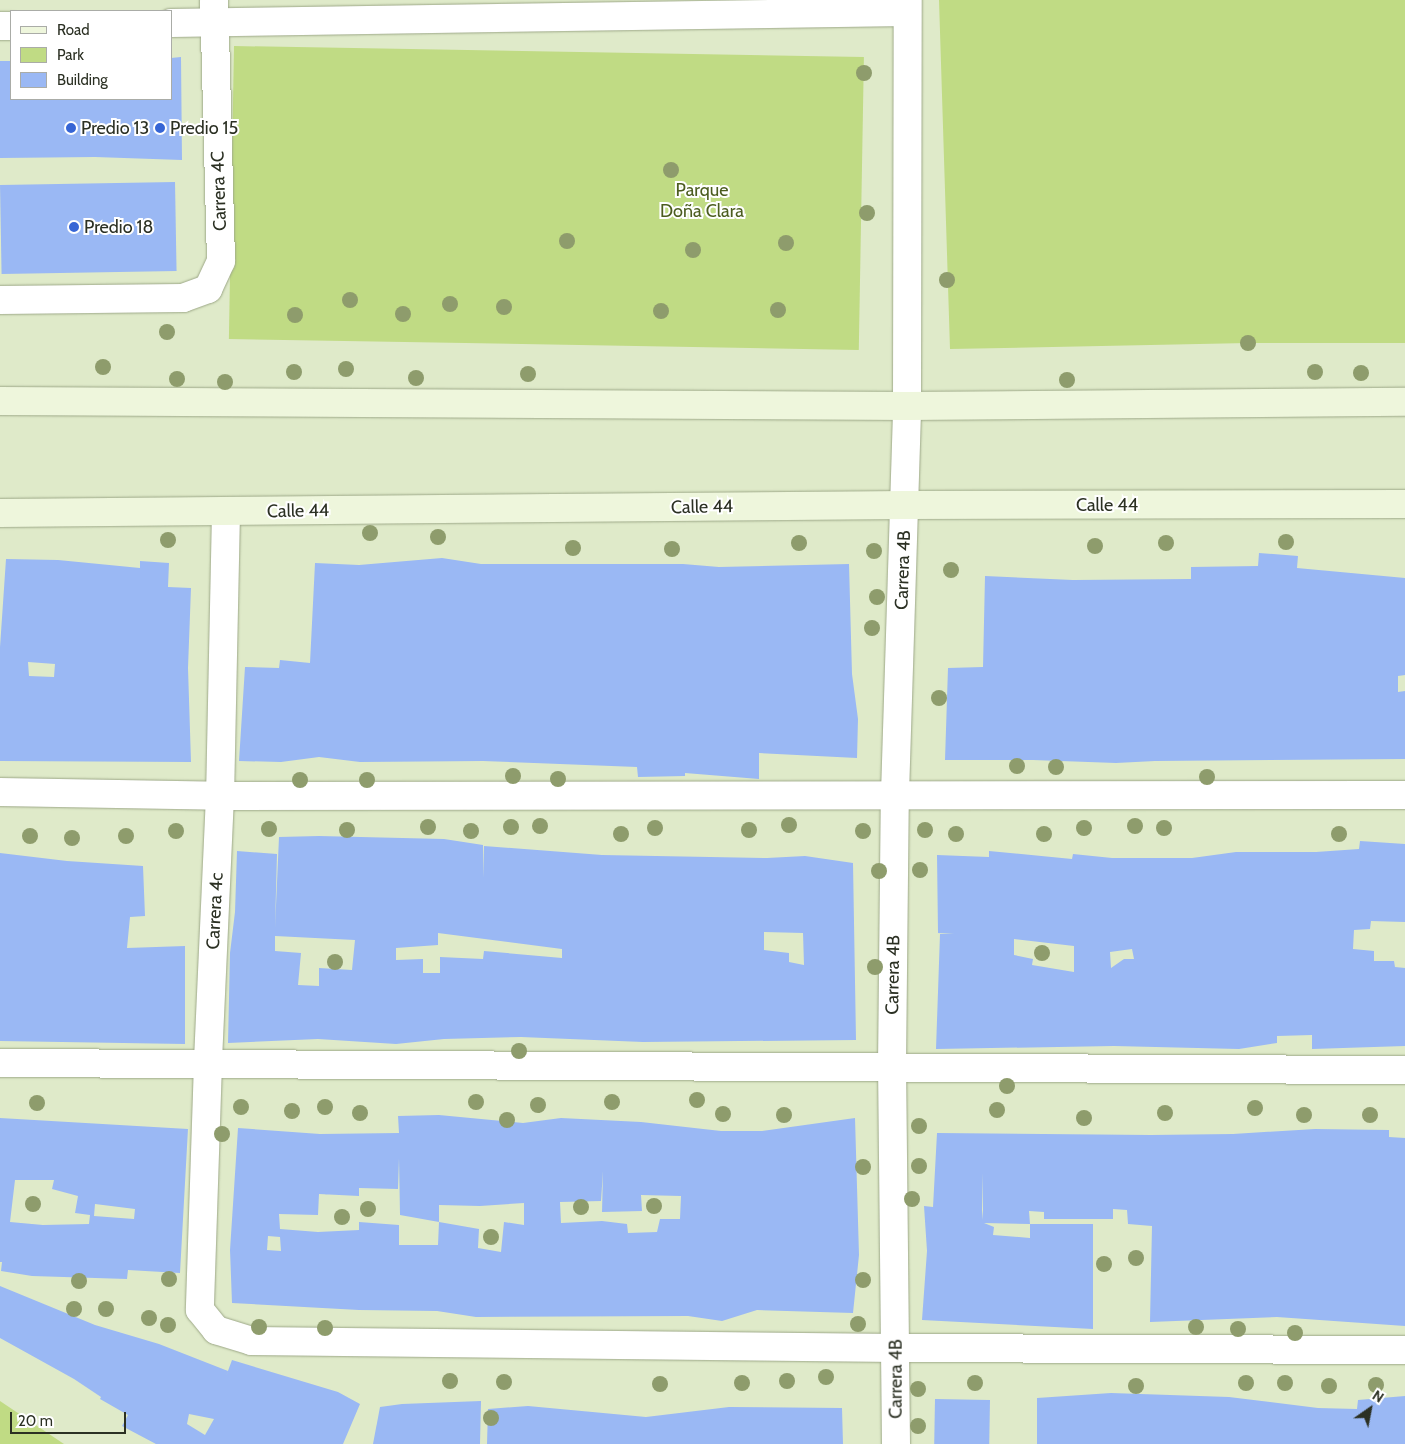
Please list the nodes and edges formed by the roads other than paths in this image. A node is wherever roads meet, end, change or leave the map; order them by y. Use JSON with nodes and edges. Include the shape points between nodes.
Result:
{"nodes":[{"id":1,"x":907,"y":6,"type":"edge"},
{"id":2,"x":214,"y":11,"type":"edge"},
{"id":3,"x":172,"y":23,"type":"edge"},
{"id":4,"x":0,"y":300,"type":"edge"},
{"id":5,"x":0,"y":401,"type":"edge"},
{"id":6,"x":1405,"y":402,"type":"edge"},
{"id":7,"x":908,"y":406,"type":"junction"},
{"id":8,"x":1405,"y":504,"type":"edge"},
{"id":9,"x":905,"y":505,"type":"junction"},
{"id":10,"x":226,"y":512,"type":"junction"},
{"id":11,"x":0,"y":513,"type":"edge"},
{"id":12,"x":0,"y":792,"type":"edge"},
{"id":13,"x":895,"y":794,"type":"junction"},
{"id":14,"x":1405,"y":795,"type":"edge"},
{"id":15,"x":220,"y":796,"type":"junction"},
{"id":16,"x":0,"y":1063,"type":"edge"},
{"id":17,"x":208,"y":1063,"type":"junction"},
{"id":18,"x":892,"y":1066,"type":"junction"},
{"id":19,"x":1405,"y":1070,"type":"edge"},
{"id":20,"x":897,"y":1348,"type":"junction"},
{"id":21,"x":1405,"y":1350,"type":"edge"},
{"id":22,"x":896,"y":1444,"type":"edge"}],
"edges":[{"from":1,"to":2,"type":"street"},
{"from":1,"to":7,"type":"street","name":"Carrera 4B"},
{"from":2,"to":3,"type":"street"},
{"from":2,"to":4,"type":"street","name":"Carrera 4C","via":[[221,261],[208,289],[183,298]]},
{"from":5,"to":7,"type":"main road"},
{"from":6,"to":7,"type":"main road"},
{"from":7,"to":9,"type":"street","name":"Carrera 4B"},
{"from":8,"to":9,"type":"main road","name":"Calle 44"},
{"from":9,"to":10,"type":"main road","name":"Calle 44"},
{"from":9,"to":13,"type":"street","name":"Carrera 4B"},
{"from":10,"to":11,"type":"main road","name":"Calle 44"},
{"from":10,"to":15,"type":"street","name":"Carrera 4c"},
{"from":12,"to":15,"type":"street"},
{"from":13,"to":14,"type":"street"},
{"from":13,"to":15,"type":"street"},
{"from":13,"to":18,"type":"street","name":"Carrera 4B"},
{"from":15,"to":17,"type":"street","name":"Carrera 4c"},
{"from":16,"to":17,"type":"street"},
{"from":17,"to":18,"type":"street"},
{"from":17,"to":20,"type":"street","name":"Carrera 4c","via":[[200,1310],[216,1330],[251,1341]]},
{"from":18,"to":19,"type":"street"},
{"from":18,"to":20,"type":"street","name":"Carrera 4B"},
{"from":20,"to":21,"type":"street"},
{"from":20,"to":22,"type":"street","name":"Carrera 4B"}]}
